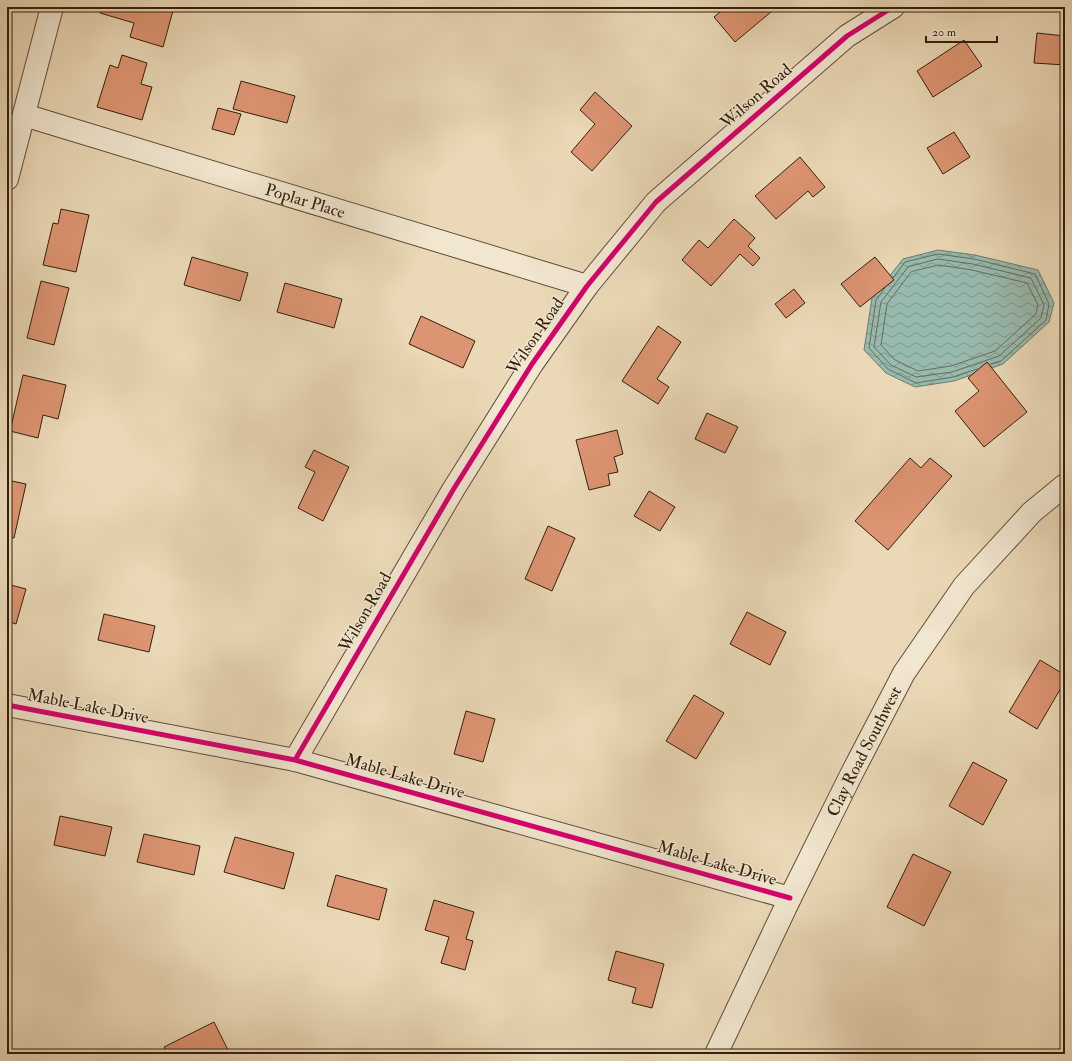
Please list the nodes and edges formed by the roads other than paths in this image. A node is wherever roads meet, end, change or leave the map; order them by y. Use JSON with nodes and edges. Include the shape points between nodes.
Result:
{"nodes":[{"id":1,"x":52,"y":7,"type":"edge"},
{"id":2,"x":893,"y":7,"type":"edge"},
{"id":3,"x":24,"y":115,"type":"junction"},
{"id":4,"x":7,"y":180,"type":"edge"},
{"id":5,"x":587,"y":286,"type":"junction"},
{"id":6,"x":1065,"y":485,"type":"edge"},
{"id":7,"x":7,"y":705,"type":"edge"},
{"id":8,"x":295,"y":760,"type":"junction"},
{"id":9,"x":790,"y":898,"type":"junction"},
{"id":10,"x":716,"y":1054,"type":"edge"}],
"edges":[{"from":1,"to":3,"type":"street"},
{"from":2,"to":5,"type":"street","name":"Wilson Road","via":[[847,36],[656,202]]},
{"from":3,"to":4,"type":"street"},
{"from":3,"to":5,"type":"street","name":"Poplar Place"},
{"from":5,"to":8,"type":"street","name":"Wilson Road","via":[[532,364],[453,490]]},
{"from":6,"to":9,"type":"street","name":"Clay Road Southwest","via":[[1032,512],[964,586],[904,672]]},
{"from":7,"to":8,"type":"street","name":"Mable Lake Drive"},
{"from":8,"to":9,"type":"street","name":"Mable Lake Drive"},
{"from":9,"to":10,"type":"street","name":"Clay Road Southwest"}]}
